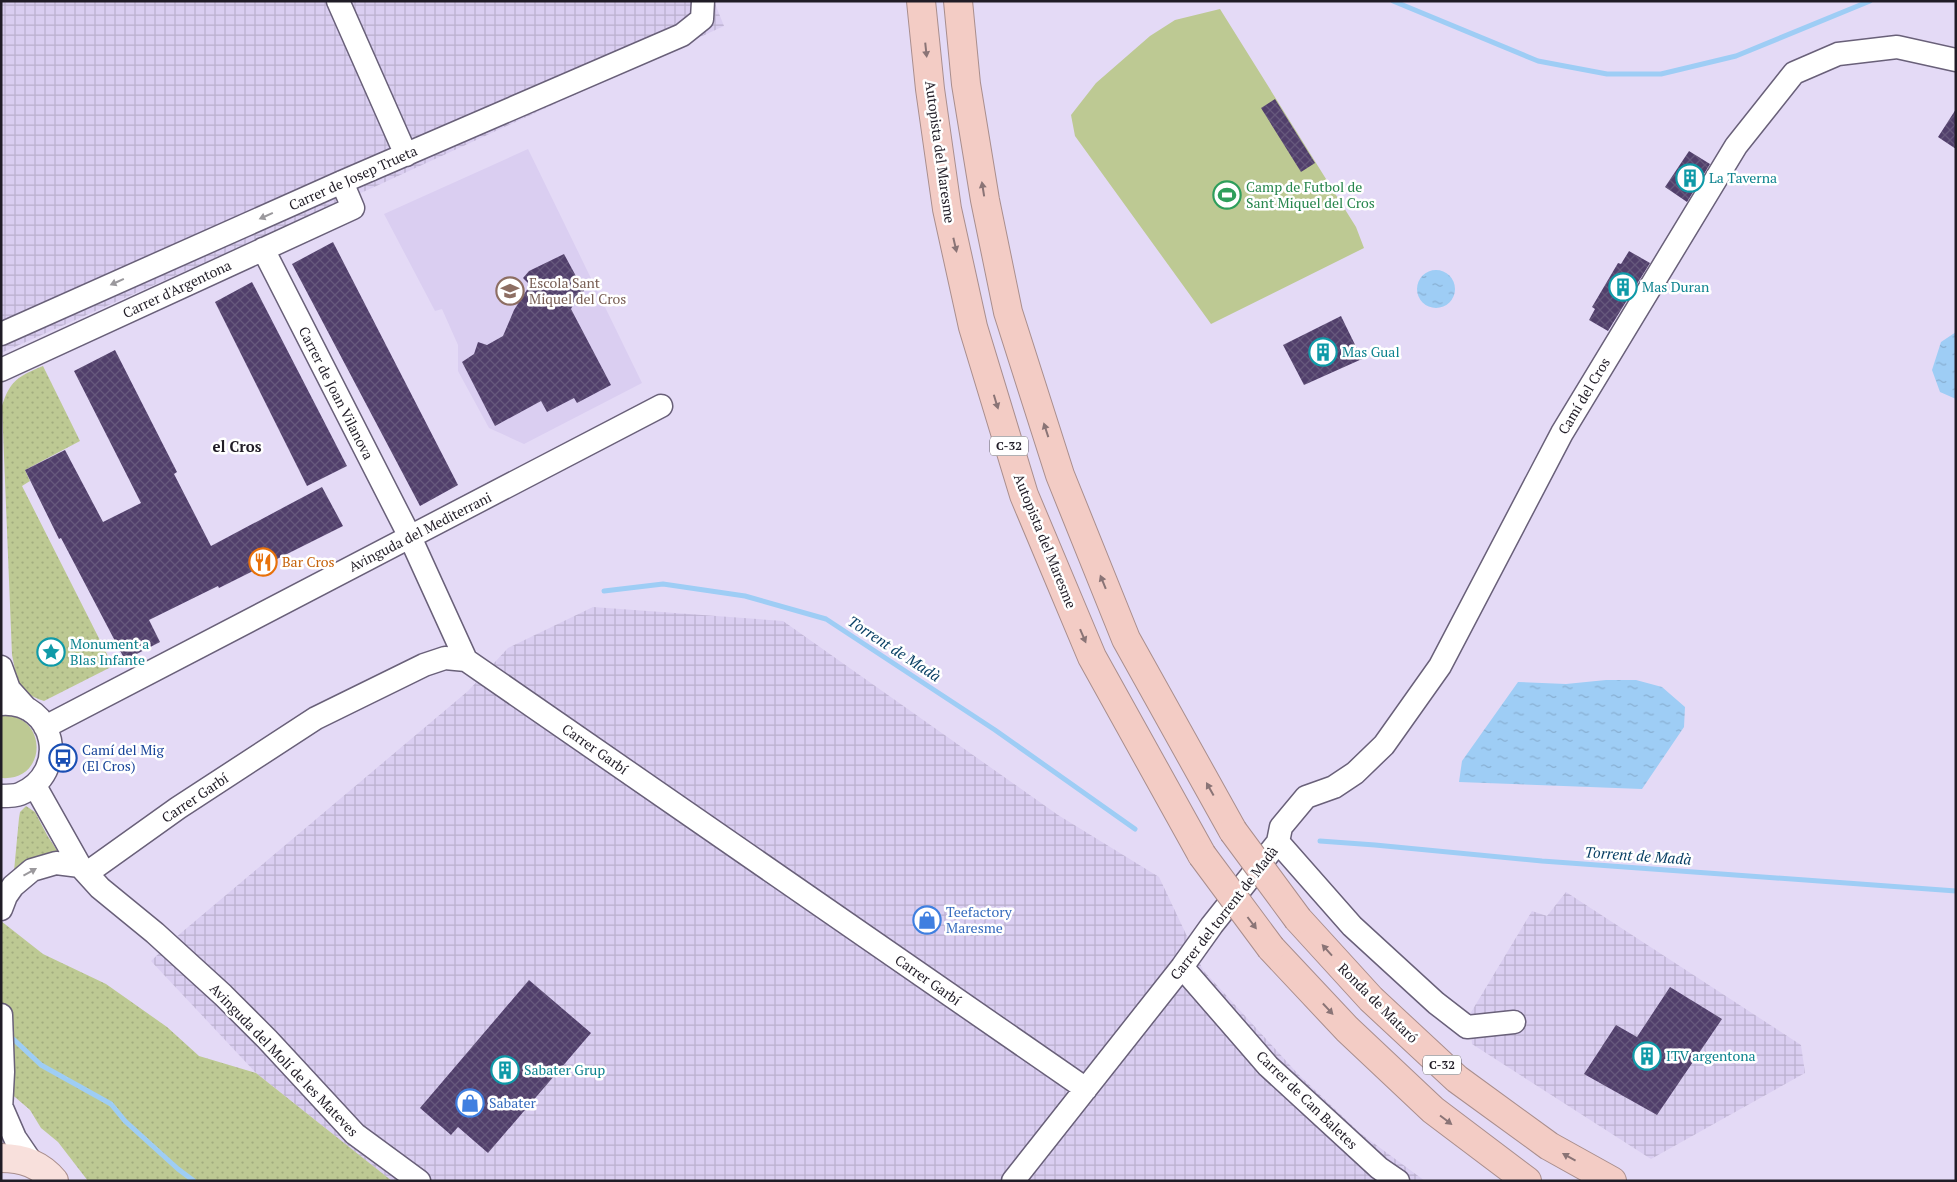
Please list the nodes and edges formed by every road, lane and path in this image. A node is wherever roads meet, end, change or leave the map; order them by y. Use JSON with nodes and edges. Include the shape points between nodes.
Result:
{"nodes":[{"id":1,"x":338,"y":1,"type":"edge"},
{"id":2,"x":922,"y":1,"type":"edge"},
{"id":3,"x":958,"y":1,"type":"edge"},
{"id":4,"x":702,"y":10,"type":"edge"},
{"id":5,"x":1956,"y":60,"type":"edge"},
{"id":6,"x":406,"y":155,"type":"junction"},
{"id":7,"x":342,"y":182,"type":"junction"},
{"id":8,"x":263,"y":249,"type":"junction"},
{"id":9,"x":1,"y":334,"type":"edge"},
{"id":10,"x":1,"y":370,"type":"edge"},
{"id":11,"x":661,"y":406,"type":"dead end"},
{"id":12,"x":410,"y":537,"type":"junction"},
{"id":13,"x":466,"y":660,"type":"junction"},
{"id":14,"x":1,"y":667,"type":"edge"},
{"id":15,"x":1,"y":704,"type":"edge"},
{"id":16,"x":28,"y":709,"type":"junction"},
{"id":17,"x":45,"y":727,"type":"junction"},
{"id":18,"x":35,"y":786,"type":"junction"},
{"id":19,"x":1,"y":796,"type":"edge"},
{"id":20,"x":1278,"y":842,"type":"junction"},
{"id":21,"x":83,"y":870,"type":"junction"},
{"id":22,"x":1,"y":909,"type":"edge"},
{"id":23,"x":1182,"y":967,"type":"junction"},
{"id":24,"x":1,"y":1015,"type":"edge"},
{"id":25,"x":1514,"y":1022,"type":"dead end"},
{"id":26,"x":1086,"y":1089,"type":"junction"},
{"id":27,"x":2,"y":1109,"type":"edge"},
{"id":28,"x":1,"y":1158,"type":"edge"},
{"id":29,"x":32,"y":1163,"type":"junction"},
{"id":30,"x":54,"y":1181,"type":"edge"},
{"id":31,"x":419,"y":1181,"type":"edge"},
{"id":32,"x":1013,"y":1181,"type":"edge"},
{"id":33,"x":1398,"y":1181,"type":"edge"},
{"id":34,"x":1527,"y":1181,"type":"edge"},
{"id":35,"x":1612,"y":1181,"type":"edge"}],
"edges":[{"from":1,"to":6,"type":"street"},
{"from":2,"to":34,"type":"highway","name":"Autopista del Maresme","number":"C-32","one_way":true,"bridge":true,"via":[[930,89],[947,209],[973,327],[1024,494],[1092,657],[1202,855],[1271,948],[1347,1029],[1433,1110]]},
{"from":35,"to":3,"type":"highway","name":"Ronda de Mataró","number":"C-32","one_way":true,"bridge":true,"via":[[1549,1146],[1457,1079],[1371,999],[1298,919],[1233,831],[1126,639],[1060,475],[1008,312],[966,84]]},
{"from":4,"to":6,"type":"street","name":"Carrer de Josep Trueta","via":[[682,35]]},
{"from":5,"to":20,"type":"street","name":"Camí del Cros","via":[[1897,47],[1838,54],[1794,73],[1736,146],[1562,433],[1440,666],[1384,746],[1334,787],[1306,797],[1281,827]]},
{"from":6,"to":7,"type":"street","name":"Carrer de Josep Trueta"},
{"from":7,"to":8,"type":"street","name":"Carrer d'Argentona","via":[[353,208]]},
{"from":7,"to":9,"type":"street","name":"Carrer de Josep Trueta","one_way":true},
{"from":8,"to":10,"type":"street","name":"Carrer d'Argentona"},
{"from":8,"to":12,"type":"street","name":"Carrer de Joan Vilanova"},
{"from":11,"to":12,"type":"street","name":"Avinguda del Mediterrani"},
{"from":12,"to":13,"type":"street","name":"Carrer de Joan Vilanova"},
{"from":12,"to":17,"type":"street","name":"Avinguda del Mediterrani"},
{"from":13,"to":21,"type":"street","name":"Carrer Garbí","via":[[445,658],[424,665],[316,718]]},
{"from":13,"to":26,"type":"street","name":"Carrer Garbí"},
{"from":14,"to":16,"type":"street","via":[[9,688]]},
{"from":15,"to":16,"type":"street"},
{"from":16,"to":17,"type":"street"},
{"from":17,"to":18,"type":"street","via":[[50,736],[52,755],[49,767]]},
{"from":18,"to":19,"type":"street","via":[[18,795]]},
{"from":18,"to":21,"type":"street","name":"Avinguda del Molí de les Mateves"},
{"from":20,"to":23,"type":"street","name":"Carrer del torrent de Madà"},
{"from":20,"to":25,"type":"street","name":"Carrer del torrent de Madà","via":[[1352,926],[1467,1027]]},
{"from":22,"to":21,"type":"street","one_way":true,"via":[[13,886],[32,870],[56,863]]},
{"from":21,"to":31,"type":"street","name":"Avinguda del Molí de les Mateves","via":[[223,995],[355,1134]]},
{"from":23,"to":26,"type":"street","name":"Carrer del torrent de Madà"},
{"from":23,"to":33,"type":"street","name":"Carrer de Can Baletes","via":[[1268,1066],[1379,1168]]},
{"from":24,"to":27,"type":"street"},
{"from":26,"to":32,"type":"street","name":"Carrer del torrent de Madà"},
{"from":27,"to":29,"type":"street","via":[[15,1138]]},
{"from":28,"to":29,"type":"main road"},
{"from":29,"to":30,"type":"main road"}]}
